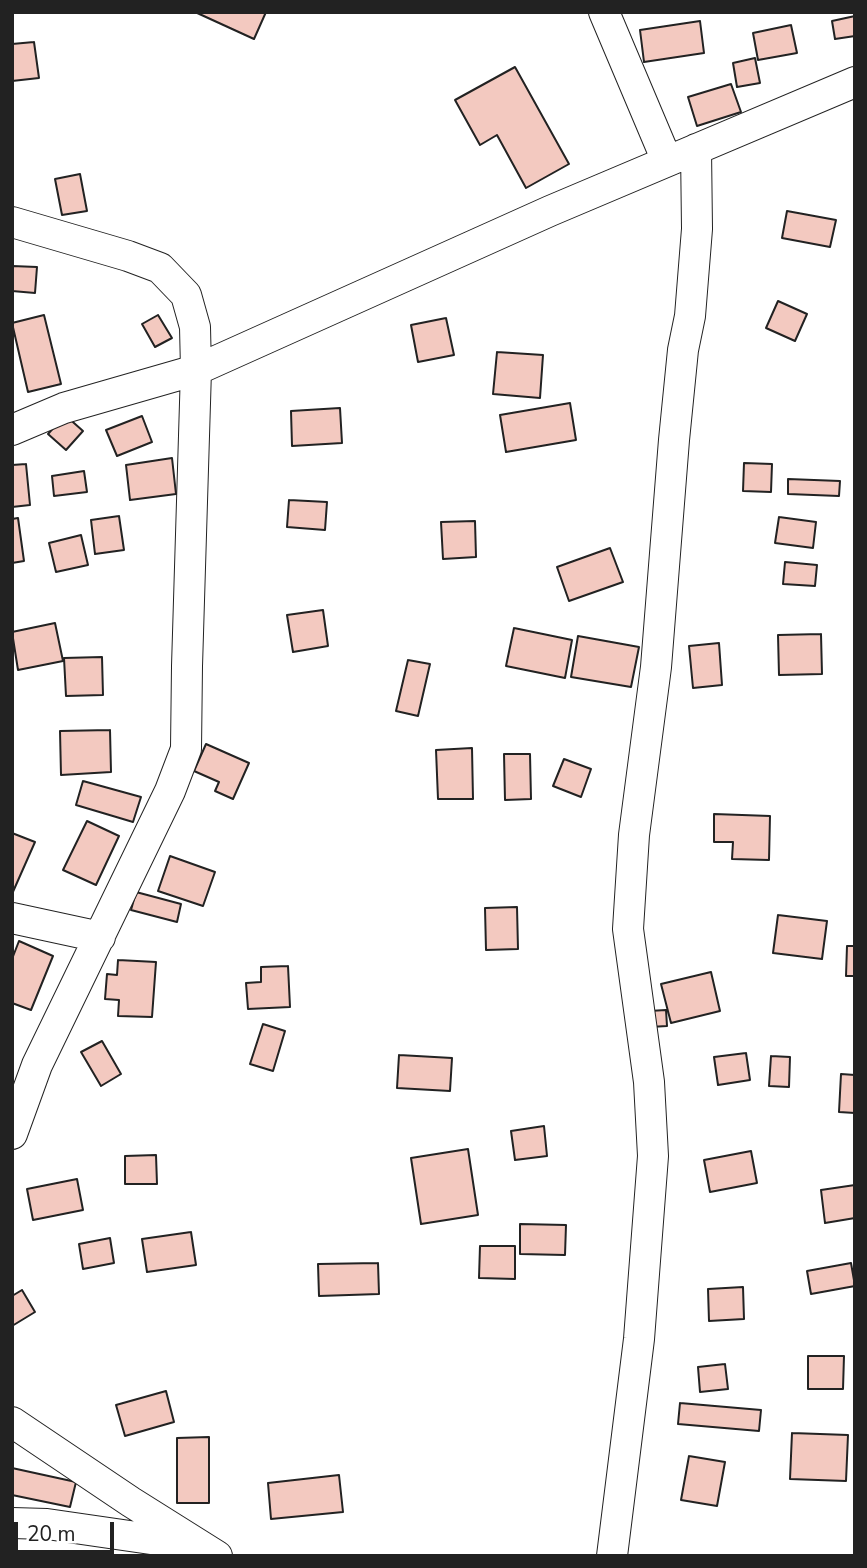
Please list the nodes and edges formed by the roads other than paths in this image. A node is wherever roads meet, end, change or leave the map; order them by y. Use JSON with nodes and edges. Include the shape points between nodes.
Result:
{"nodes":[{"id":1,"x":604,"y":12,"type":"edge"},
{"id":2,"x":855,"y":82,"type":"edge"},
{"id":3,"x":696,"y":149,"type":"junction"},
{"id":4,"x":667,"y":162,"type":"junction"},
{"id":5,"x":12,"y":222,"type":"edge"},
{"id":6,"x":196,"y":370,"type":"junction"},
{"id":7,"x":12,"y":430,"type":"edge"},
{"id":8,"x":12,"y":918,"type":"edge"},
{"id":9,"x":100,"y":937,"type":"junction"},
{"id":10,"x":12,"y":1134,"type":"edge"},
{"id":11,"x":12,"y":1422,"type":"edge"},
{"id":12,"x":12,"y":1523,"type":"edge"},
{"id":13,"x":209,"y":1551,"type":"edge"},
{"id":14,"x":612,"y":1556,"type":"edge"}],
"edges":[{"from":1,"to":4,"type":"street"},
{"from":2,"to":3,"type":"street"},
{"from":3,"to":4,"type":"street"},
{"from":3,"to":14,"type":"street","via":[[697,229],[690,316],[675,427],[628,929],[649,1082],[653,1156],[639,1339]]},
{"from":4,"to":6,"type":"street"},
{"from":5,"to":6,"type":"street","via":[[160,268],[186,295],[195,327]]},
{"from":6,"to":7,"type":"street","via":[[64,408]]},
{"from":6,"to":9,"type":"street","via":[[186,749]]},
{"from":8,"to":9,"type":"street"},
{"from":9,"to":10,"type":"street","via":[[37,1065]]},
{"from":11,"to":13,"type":"street"},
{"from":12,"to":13,"type":"street","via":[[141,1535]]}]}
